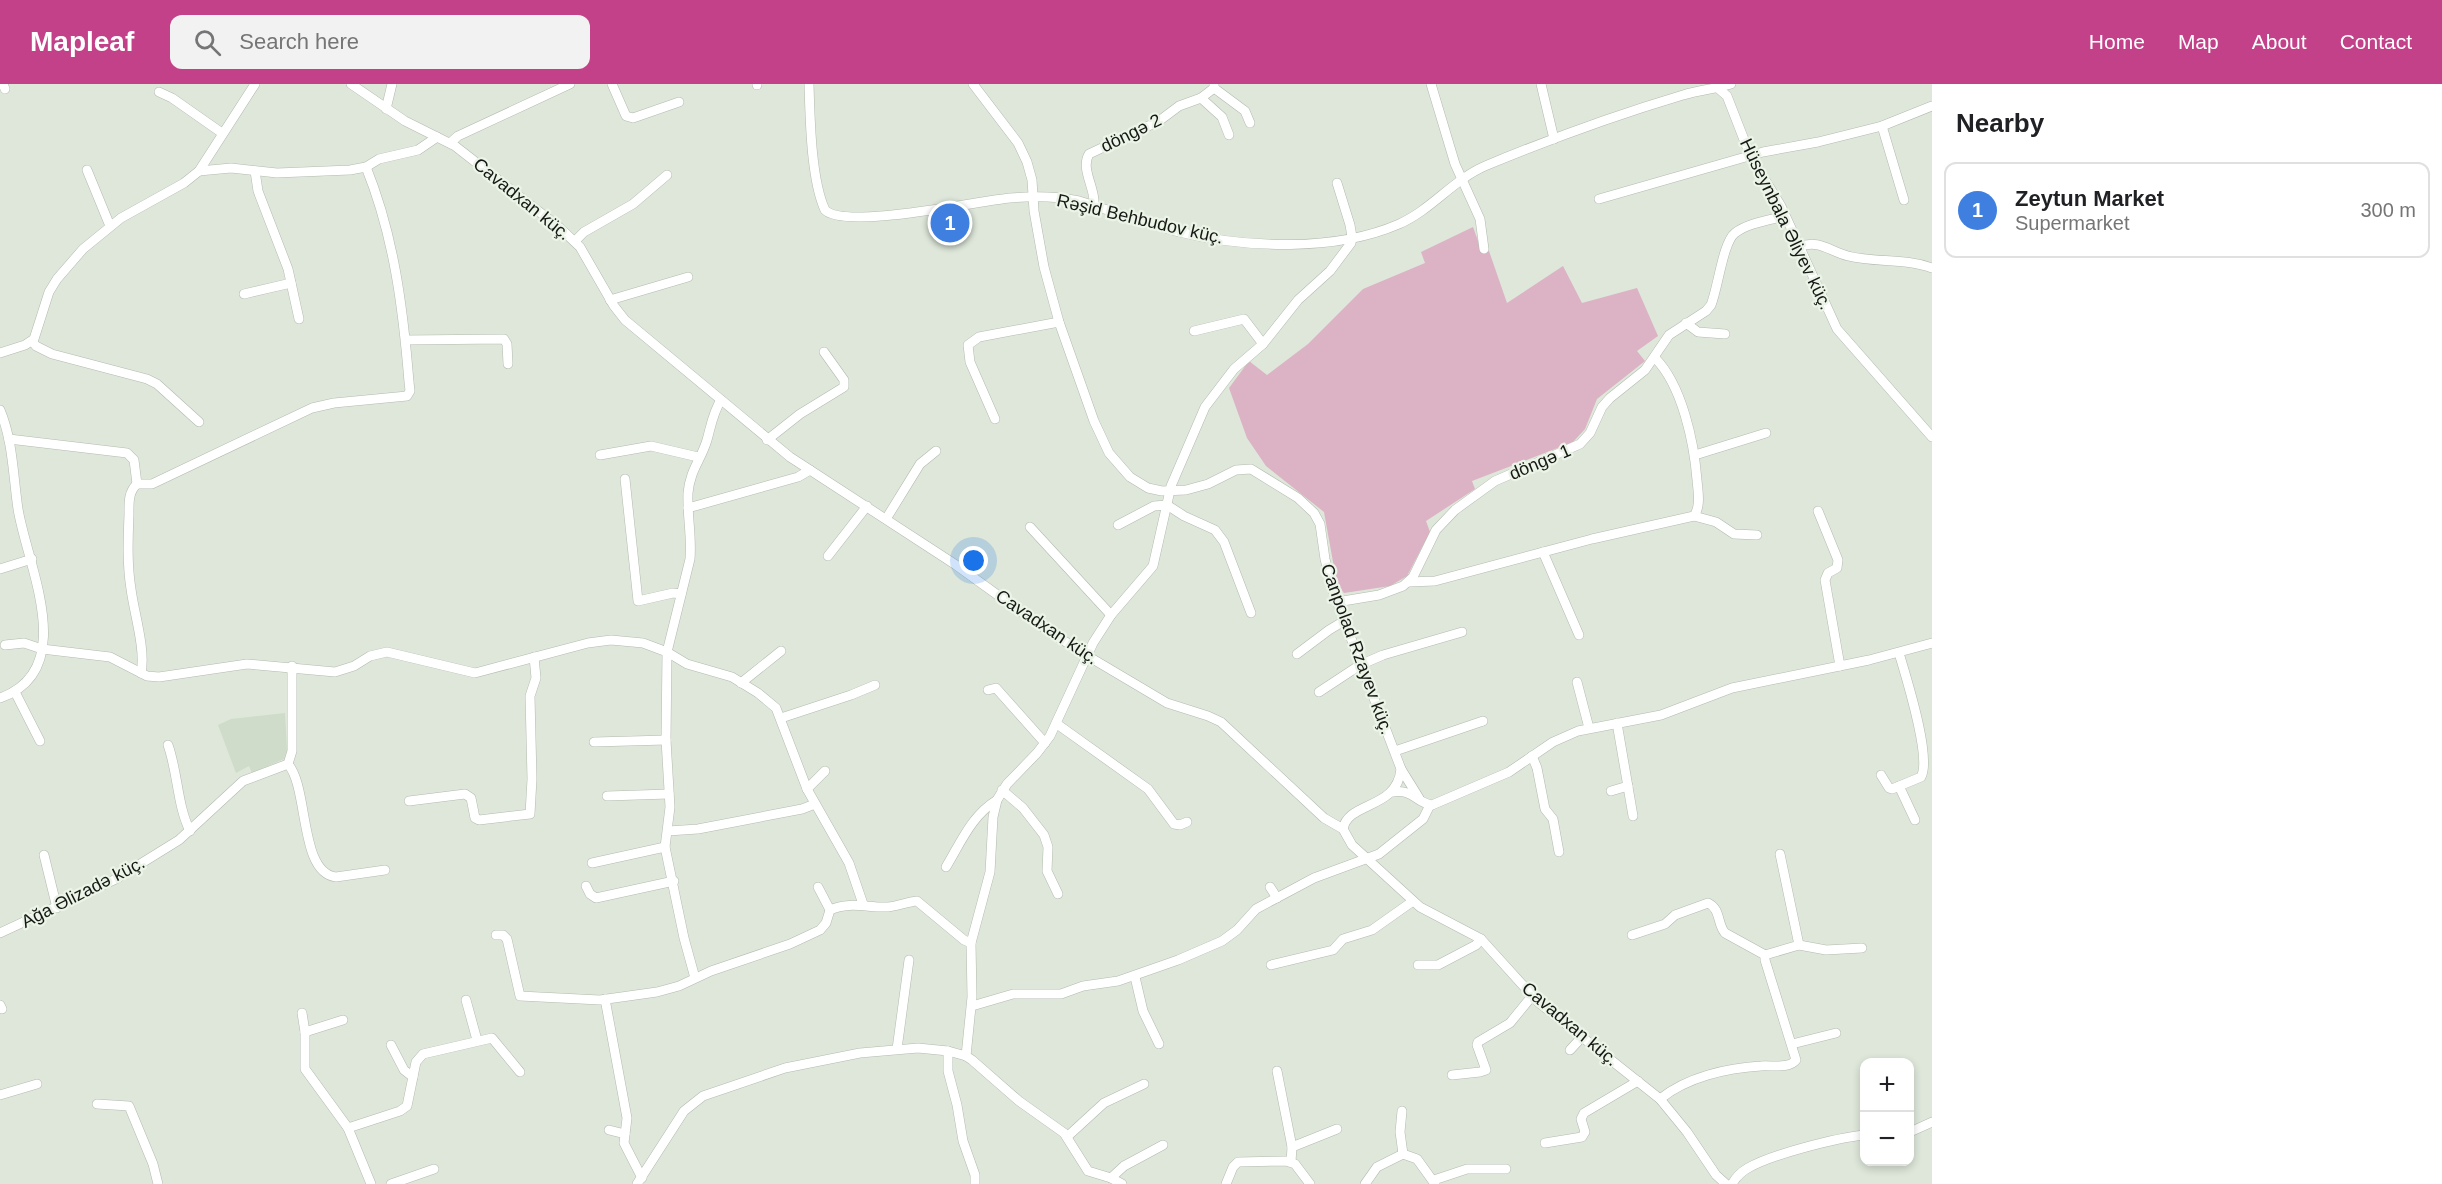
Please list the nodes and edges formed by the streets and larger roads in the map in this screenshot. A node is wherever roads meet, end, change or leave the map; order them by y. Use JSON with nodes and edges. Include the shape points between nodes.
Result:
{"nodes":[{"id":1,"x":255,"y":84,"type":"edge"},
{"id":2,"x":351,"y":84,"type":"edge"},
{"id":3,"x":392,"y":84,"type":"edge"},
{"id":4,"x":570,"y":84,"type":"edge"},
{"id":5,"x":612,"y":84,"type":"edge"},
{"id":6,"x":809,"y":84,"type":"edge"},
{"id":7,"x":973,"y":84,"type":"edge"},
{"id":8,"x":1431,"y":84,"type":"edge"},
{"id":9,"x":1540,"y":84,"type":"edge"},
{"id":10,"x":1731,"y":84,"type":"edge"},
{"id":11,"x":1214,"y":86,"type":"edge"},
{"id":12,"x":1719,"y":86,"type":"edge"},
{"id":13,"x":159,"y":92,"type":"dead end"},
{"id":14,"x":1201,"y":98,"type":"junction"},
{"id":15,"x":679,"y":102,"type":"dead end"},
{"id":16,"x":1932,"y":106,"type":"edge"},
{"id":17,"x":386,"y":109,"type":"junction"},
{"id":18,"x":1250,"y":123,"type":"dead end"},
{"id":19,"x":1882,"y":126,"type":"junction"},
{"id":20,"x":222,"y":133,"type":"junction"},
{"id":21,"x":1229,"y":135,"type":"dead end"},
{"id":22,"x":437,"y":137,"type":"junction"},
{"id":23,"x":1554,"y":139,"type":"junction"},
{"id":24,"x":450,"y":143,"type":"junction"},
{"id":25,"x":1750,"y":155,"type":"junction"},
{"id":26,"x":366,"y":167,"type":"junction"},
{"id":27,"x":87,"y":170,"type":"dead end"},
{"id":28,"x":199,"y":171,"type":"junction"},
{"id":29,"x":255,"y":171,"type":"junction"},
{"id":30,"x":667,"y":175,"type":"dead end"},
{"id":31,"x":1462,"y":179,"type":"junction"},
{"id":32,"x":1337,"y":183,"type":"dead end"},
{"id":33,"x":1034,"y":197,"type":"junction"},
{"id":34,"x":1599,"y":199,"type":"dead end"},
{"id":35,"x":1904,"y":200,"type":"dead end"},
{"id":36,"x":1094,"y":205,"type":"junction"},
{"id":37,"x":1785,"y":216,"type":"junction"},
{"id":38,"x":110,"y":226,"type":"junction"},
{"id":39,"x":1353,"y":237,"type":"junction"},
{"id":40,"x":575,"y":241,"type":"junction"},
{"id":41,"x":1799,"y":247,"type":"junction"},
{"id":42,"x":1484,"y":249,"type":"dead end"},
{"id":43,"x":1932,"y":268,"type":"edge"},
{"id":44,"x":688,"y":277,"type":"dead end"},
{"id":45,"x":291,"y":283,"type":"junction"},
{"id":46,"x":244,"y":294,"type":"dead end"},
{"id":47,"x":610,"y":300,"type":"junction"},
{"id":48,"x":299,"y":319,"type":"dead end"},
{"id":49,"x":1059,"y":322,"type":"junction"},
{"id":50,"x":1686,"y":323,"type":"junction"},
{"id":51,"x":1194,"y":331,"type":"dead end"},
{"id":52,"x":1725,"y":334,"type":"dead end"},
{"id":53,"x":406,"y":340,"type":"junction"},
{"id":54,"x":32,"y":341,"type":"junction"},
{"id":55,"x":1263,"y":344,"type":"junction"},
{"id":56,"x":824,"y":352,"type":"dead end"},
{"id":57,"x":0,"y":353,"type":"edge"},
{"id":58,"x":1655,"y":358,"type":"junction"},
{"id":59,"x":508,"y":364,"type":"dead end"},
{"id":60,"x":721,"y":400,"type":"junction"},
{"id":61,"x":0,"y":410,"type":"edge"},
{"id":62,"x":995,"y":419,"type":"dead end"},
{"id":63,"x":199,"y":422,"type":"dead end"},
{"id":64,"x":1766,"y":433,"type":"dead end"},
{"id":65,"x":1932,"y":436,"type":"edge"},
{"id":66,"x":9,"y":439,"type":"junction"},
{"id":67,"x":767,"y":440,"type":"junction"},
{"id":68,"x":936,"y":451,"type":"dead end"},
{"id":69,"x":600,"y":455,"type":"dead end"},
{"id":70,"x":1695,"y":455,"type":"junction"},
{"id":71,"x":698,"y":457,"type":"junction"},
{"id":72,"x":810,"y":470,"type":"junction"},
{"id":73,"x":625,"y":478,"type":"dead end"},
{"id":74,"x":137,"y":484,"type":"junction"},
{"id":75,"x":1170,"y":491,"type":"junction"},
{"id":76,"x":1167,"y":504,"type":"junction"},
{"id":77,"x":867,"y":506,"type":"junction"},
{"id":78,"x":688,"y":508,"type":"junction"},
{"id":79,"x":1818,"y":511,"type":"dead end"},
{"id":80,"x":1694,"y":516,"type":"junction"},
{"id":81,"x":886,"y":519,"type":"junction"},
{"id":82,"x":1118,"y":525,"type":"dead end"},
{"id":83,"x":1030,"y":527,"type":"dead end"},
{"id":84,"x":1757,"y":535,"type":"dead end"},
{"id":85,"x":1543,"y":552,"type":"junction"},
{"id":86,"x":828,"y":556,"type":"dead end"},
{"id":87,"x":32,"y":559,"type":"junction"},
{"id":88,"x":0,"y":569,"type":"edge"},
{"id":89,"x":1409,"y":582,"type":"junction"},
{"id":90,"x":681,"y":594,"type":"junction"},
{"id":91,"x":1337,"y":602,"type":"junction"},
{"id":92,"x":1251,"y":613,"type":"dead end"},
{"id":93,"x":1111,"y":615,"type":"junction"},
{"id":94,"x":1344,"y":621,"type":"junction"},
{"id":95,"x":1462,"y":632,"type":"dead end"},
{"id":96,"x":1579,"y":634,"type":"dead end"},
{"id":97,"x":1932,"y":643,"type":"edge"},
{"id":98,"x":5,"y":645,"type":"dead end"},
{"id":99,"x":42,"y":649,"type":"junction"},
{"id":100,"x":781,"y":651,"type":"dead end"},
{"id":101,"x":667,"y":652,"type":"junction"},
{"id":102,"x":1899,"y":653,"type":"junction"},
{"id":103,"x":1297,"y":654,"type":"dead end"},
{"id":104,"x":1086,"y":655,"type":"junction"},
{"id":105,"x":534,"y":657,"type":"junction"},
{"id":106,"x":1360,"y":665,"type":"junction"},
{"id":107,"x":292,"y":666,"type":"junction"},
{"id":108,"x":1840,"y":666,"type":"junction"},
{"id":109,"x":141,"y":673,"type":"junction"},
{"id":110,"x":1577,"y":682,"type":"dead end"},
{"id":111,"x":741,"y":683,"type":"junction"},
{"id":112,"x":875,"y":685,"type":"dead end"},
{"id":113,"x":988,"y":690,"type":"dead end"},
{"id":114,"x":15,"y":692,"type":"junction"},
{"id":115,"x":1319,"y":692,"type":"dead end"},
{"id":116,"x":0,"y":698,"type":"edge"},
{"id":117,"x":781,"y":718,"type":"junction"},
{"id":118,"x":1483,"y":721,"type":"dead end"},
{"id":119,"x":1617,"y":723,"type":"junction"},
{"id":120,"x":1057,"y":724,"type":"junction"},
{"id":121,"x":1589,"y":729,"type":"junction"},
{"id":122,"x":666,"y":740,"type":"junction"},
{"id":123,"x":39,"y":741,"type":"dead end"},
{"id":124,"x":594,"y":742,"type":"dead end"},
{"id":125,"x":1045,"y":743,"type":"junction"},
{"id":126,"x":168,"y":745,"type":"dead end"},
{"id":127,"x":1395,"y":751,"type":"junction"},
{"id":128,"x":1532,"y":756,"type":"junction"},
{"id":129,"x":288,"y":764,"type":"junction"},
{"id":130,"x":1401,"y":769,"type":"junction"},
{"id":131,"x":825,"y":771,"type":"dead end"},
{"id":132,"x":1881,"y":775,"type":"dead end"},
{"id":133,"x":1628,"y":786,"type":"junction"},
{"id":134,"x":1899,"y":786,"type":"junction"},
{"id":135,"x":807,"y":789,"type":"junction"},
{"id":136,"x":1002,"y":790,"type":"junction"},
{"id":137,"x":1611,"y":790,"type":"dead end"},
{"id":138,"x":1394,"y":792,"type":"junction"},
{"id":139,"x":669,"y":794,"type":"junction"},
{"id":140,"x":607,"y":796,"type":"dead end"},
{"id":141,"x":1419,"y":799,"type":"junction"},
{"id":142,"x":997,"y":800,"type":"junction"},
{"id":143,"x":409,"y":801,"type":"dead end"},
{"id":144,"x":815,"y":804,"type":"junction"},
{"id":145,"x":1430,"y":805,"type":"junction"},
{"id":146,"x":1633,"y":816,"type":"dead end"},
{"id":147,"x":1915,"y":820,"type":"dead end"},
{"id":148,"x":1186,"y":822,"type":"dead end"},
{"id":149,"x":1343,"y":830,"type":"junction"},
{"id":150,"x":190,"y":831,"type":"junction"},
{"id":151,"x":668,"y":831,"type":"junction"},
{"id":152,"x":665,"y":847,"type":"junction"},
{"id":153,"x":1559,"y":852,"type":"dead end"},
{"id":154,"x":1780,"y":854,"type":"dead end"},
{"id":155,"x":44,"y":855,"type":"dead end"},
{"id":156,"x":1368,"y":859,"type":"junction"},
{"id":157,"x":592,"y":863,"type":"dead end"},
{"id":158,"x":946,"y":867,"type":"dead end"},
{"id":159,"x":386,"y":870,"type":"dead end"},
{"id":160,"x":674,"y":881,"type":"junction"},
{"id":161,"x":586,"y":886,"type":"dead end"},
{"id":162,"x":818,"y":886,"type":"dead end"},
{"id":163,"x":1270,"y":886,"type":"dead end"},
{"id":164,"x":1058,"y":894,"type":"dead end"},
{"id":165,"x":1277,"y":898,"type":"junction"},
{"id":166,"x":1413,"y":901,"type":"junction"},
{"id":167,"x":863,"y":904,"type":"junction"},
{"id":168,"x":57,"y":908,"type":"junction"},
{"id":169,"x":830,"y":910,"type":"junction"},
{"id":170,"x":0,"y":933,"type":"edge"},
{"id":171,"x":496,"y":935,"type":"dead end"},
{"id":172,"x":1632,"y":935,"type":"dead end"},
{"id":173,"x":1481,"y":939,"type":"junction"},
{"id":174,"x":971,"y":943,"type":"junction"},
{"id":175,"x":1799,"y":945,"type":"junction"},
{"id":176,"x":1862,"y":948,"type":"dead end"},
{"id":177,"x":1765,"y":955,"type":"junction"},
{"id":178,"x":909,"y":960,"type":"dead end"},
{"id":179,"x":1271,"y":965,"type":"dead end"},
{"id":180,"x":1418,"y":965,"type":"dead end"},
{"id":181,"x":1136,"y":976,"type":"junction"},
{"id":182,"x":695,"y":978,"type":"junction"},
{"id":183,"x":1533,"y":996,"type":"junction"},
{"id":184,"x":605,"y":999,"type":"junction"},
{"id":185,"x":466,"y":1000,"type":"dead end"},
{"id":186,"x":972,"y":1006,"type":"junction"},
{"id":187,"x":302,"y":1013,"type":"dead end"},
{"id":188,"x":343,"y":1020,"type":"dead end"},
{"id":189,"x":305,"y":1032,"type":"junction"},
{"id":190,"x":1836,"y":1034,"type":"dead end"},
{"id":191,"x":1582,"y":1036,"type":"junction"},
{"id":192,"x":477,"y":1040,"type":"junction"},
{"id":193,"x":1159,"y":1044,"type":"dead end"},
{"id":194,"x":1792,"y":1044,"type":"junction"},
{"id":195,"x":391,"y":1045,"type":"dead end"},
{"id":196,"x":897,"y":1049,"type":"junction"},
{"id":197,"x":1570,"y":1050,"type":"dead end"},
{"id":198,"x":948,"y":1051,"type":"junction"},
{"id":199,"x":966,"y":1056,"type":"junction"},
{"id":200,"x":1277,"y":1071,"type":"dead end"},
{"id":201,"x":520,"y":1072,"type":"dead end"},
{"id":202,"x":1452,"y":1076,"type":"dead end"},
{"id":203,"x":412,"y":1077,"type":"junction"},
{"id":204,"x":1638,"y":1081,"type":"junction"},
{"id":205,"x":37,"y":1084,"type":"dead end"},
{"id":206,"x":1144,"y":1084,"type":"dead end"},
{"id":207,"x":0,"y":1095,"type":"edge"},
{"id":208,"x":1660,"y":1099,"type":"junction"},
{"id":209,"x":97,"y":1104,"type":"dead end"},
{"id":210,"x":1402,"y":1111,"type":"dead end"},
{"id":211,"x":1932,"y":1122,"type":"edge"},
{"id":212,"x":348,"y":1128,"type":"junction"},
{"id":213,"x":1337,"y":1129,"type":"dead end"},
{"id":214,"x":609,"y":1130,"type":"dead end"},
{"id":215,"x":1914,"y":1130,"type":"edge"},
{"id":216,"x":625,"y":1134,"type":"junction"},
{"id":217,"x":1068,"y":1136,"type":"junction"},
{"id":218,"x":1860,"y":1136,"type":"edge"},
{"id":219,"x":1545,"y":1143,"type":"dead end"},
{"id":220,"x":1163,"y":1145,"type":"dead end"},
{"id":221,"x":1292,"y":1147,"type":"junction"},
{"id":222,"x":1402,"y":1154,"type":"junction"},
{"id":223,"x":1291,"y":1162,"type":"junction"},
{"id":224,"x":434,"y":1169,"type":"dead end"},
{"id":225,"x":1506,"y":1169,"type":"dead end"},
{"id":226,"x":1110,"y":1178,"type":"junction"},
{"id":227,"x":640,"y":1181,"type":"edge"},
{"id":228,"x":1435,"y":1182,"type":"edge"},
{"id":229,"x":158,"y":1184,"type":"edge"},
{"id":230,"x":371,"y":1184,"type":"edge"},
{"id":231,"x":391,"y":1184,"type":"edge"},
{"id":232,"x":975,"y":1184,"type":"edge"},
{"id":233,"x":1122,"y":1184,"type":"edge"},
{"id":234,"x":1226,"y":1184,"type":"edge"},
{"id":235,"x":1310,"y":1184,"type":"edge"},
{"id":236,"x":1365,"y":1184,"type":"edge"},
{"id":237,"x":1726,"y":1184,"type":"edge"},
{"id":238,"x":1732,"y":1184,"type":"edge"}],
"edges":[{"from":1,"to":20,"type":"street"},
{"from":2,"to":17,"type":"street","name":"Cavadxan küç."},
{"from":3,"to":17,"type":"street"},
{"from":4,"to":24,"type":"street"},
{"from":5,"to":15,"type":"street","via":[[629,118]]},
{"from":6,"to":33,"type":"street","name":"Rəşid Behbudov küç.","via":[[817,181],[821,203],[829,215],[893,215]]},
{"from":7,"to":33,"type":"street","name":"Canpolad Rzayev küç.","via":[[1023,152]]},
{"from":8,"to":31,"type":"street"},
{"from":9,"to":23,"type":"street"},
{"from":10,"to":12,"type":"street","name":"Rəşid Behbudov küç."},
{"from":11,"to":14,"type":"street","name":"döngə 2"},
{"from":11,"to":18,"type":"street","via":[[1245,111]]},
{"from":12,"to":23,"type":"street","name":"Rəşid Behbudov küç."},
{"from":12,"to":25,"type":"street","name":"Hüseynbala Əliyev küç.","via":[[1730,103]]},
{"from":13,"to":20,"type":"street"},
{"from":14,"to":21,"type":"street","via":[[1222,117]]},
{"from":14,"to":36,"type":"street","name":"döngə 2","via":[[1089,154],[1086,163]]},
{"from":16,"to":19,"type":"street"},
{"from":17,"to":22,"type":"street","name":"Cavadxan küç."},
{"from":19,"to":25,"type":"street"},
{"from":19,"to":35,"type":"street"},
{"from":20,"to":28,"type":"street"},
{"from":22,"to":24,"type":"street","name":"Cavadxan küç."},
{"from":22,"to":26,"type":"street","via":[[418,150],[379,159]]},
{"from":23,"to":31,"type":"street","name":"Rəşid Behbudov küç."},
{"from":24,"to":40,"type":"street","name":"Cavadxan küç."},
{"from":25,"to":34,"type":"street"},
{"from":25,"to":37,"type":"street","name":"Hüseynbala Əliyev küç."},
{"from":26,"to":29,"type":"street","via":[[288,173]]},
{"from":26,"to":53,"type":"street","via":[[398,275]]},
{"from":27,"to":38,"type":"street"},
{"from":28,"to":29,"type":"street"},
{"from":28,"to":38,"type":"street"},
{"from":29,"to":45,"type":"street","via":[[258,191]]},
{"from":30,"to":40,"type":"street","via":[[633,204]]},
{"from":31,"to":39,"type":"street","name":"Rəşid Behbudov küç.","via":[[1402,223]]},
{"from":31,"to":42,"type":"street","via":[[1480,219]]},
{"from":32,"to":39,"type":"street"},
{"from":33,"to":36,"type":"street","name":"Rəşid Behbudov küç."},
{"from":33,"to":49,"type":"street","name":"Canpolad Rzayev küç.","via":[[1044,267]]},
{"from":36,"to":39,"type":"street","name":"Rəşid Behbudov küç.","via":[[1218,240],[1304,244]]},
{"from":37,"to":41,"type":"street","name":"Hüseynbala Əliyev küç."},
{"from":37,"to":50,"type":"street","name":"döngə 1","via":[[1734,233],[1711,305]]},
{"from":38,"to":54,"type":"street","via":[[57,279]]},
{"from":39,"to":55,"type":"street","via":[[1330,271],[1292,307]]},
{"from":40,"to":47,"type":"street","name":"Cavadxan küç."},
{"from":41,"to":43,"type":"street","via":[[1814,243],[1850,256]]},
{"from":41,"to":65,"type":"street","name":"Hüseynbala Əliyev küç.","via":[[1843,336]]},
{"from":44,"to":47,"type":"street"},
{"from":45,"to":46,"type":"street"},
{"from":45,"to":48,"type":"street"},
{"from":47,"to":60,"type":"street","name":"Cavadxan küç.","via":[[642,335]]},
{"from":49,"to":62,"type":"street","via":[[979,338],[968,345],[970,362]]},
{"from":49,"to":75,"type":"street","name":"Canpolad Rzayev küç.","via":[[1109,453],[1140,484]]},
{"from":50,"to":52,"type":"street","via":[[1698,333]]},
{"from":50,"to":58,"type":"street","name":"döngə 1","via":[[1669,335]]},
{"from":51,"to":55,"type":"street","via":[[1244,319]]},
{"from":53,"to":59,"type":"street","via":[[504,339]]},
{"from":53,"to":74,"type":"street","via":[[410,391],[407,396],[312,408],[152,484]]},
{"from":54,"to":57,"type":"street"},
{"from":54,"to":63,"type":"street","via":[[52,354],[147,379]]},
{"from":55,"to":75,"type":"street","via":[[1234,369],[1205,407]]},
{"from":56,"to":67,"type":"street","via":[[844,380],[844,387]]},
{"from":58,"to":70,"type":"street","via":[[1682,406]]},
{"from":58,"to":89,"type":"street","name":"döngə 1","via":[[1602,407],[1580,444],[1495,481],[1446,517]]},
{"from":60,"to":67,"type":"street","name":"Cavadxan küç."},
{"from":60,"to":71,"type":"street"},
{"from":61,"to":66,"type":"street"},
{"from":64,"to":70,"type":"street"},
{"from":66,"to":74,"type":"street","via":[[127,453],[134,460]]},
{"from":66,"to":87,"type":"street","via":[[18,511]]},
{"from":67,"to":72,"type":"street","name":"Cavadxan küç."},
{"from":68,"to":81,"type":"street","via":[[920,464]]},
{"from":69,"to":71,"type":"street","via":[[651,446]]},
{"from":70,"to":80,"type":"street","via":[[1698,503]]},
{"from":71,"to":78,"type":"street","via":[[691,473]]},
{"from":72,"to":77,"type":"street","name":"Cavadxan küç."},
{"from":72,"to":78,"type":"street","via":[[798,477]]},
{"from":73,"to":90,"type":"street","via":[[638,601]]},
{"from":74,"to":109,"type":"street","via":[[130,497],[128,555],[143,659]]},
{"from":75,"to":76,"type":"street"},
{"from":75,"to":91,"type":"street","name":"Canpolad Rzayev küç.","via":[[1195,488],[1246,469],[1298,498],[1318,518]]},
{"from":76,"to":82,"type":"street","via":[[1154,506]]},
{"from":76,"to":92,"type":"street","via":[[1221,536]]},
{"from":76,"to":93,"type":"street","via":[[1153,566]]},
{"from":77,"to":81,"type":"street","name":"Cavadxan küç."},
{"from":77,"to":86,"type":"street"},
{"from":78,"to":90,"type":"street","via":[[691,546]]},
{"from":79,"to":108,"type":"street","via":[[1838,560],[1837,568],[1825,580]]},
{"from":80,"to":84,"type":"street","via":[[1716,522],[1734,534]]},
{"from":80,"to":85,"type":"street"},
{"from":81,"to":104,"type":"street","name":"Cavadxan küç."},
{"from":83,"to":93,"type":"street"},
{"from":85,"to":89,"type":"street","via":[[1435,581]]},
{"from":85,"to":96,"type":"street"},
{"from":87,"to":88,"type":"street"},
{"from":87,"to":99,"type":"street","via":[[41,606]]},
{"from":89,"to":91,"type":"street","via":[[1379,595]]},
{"from":90,"to":101,"type":"street"},
{"from":91,"to":94,"type":"street","name":"Canpolad Rzayev küç."},
{"from":93,"to":104,"type":"street"},
{"from":94,"to":103,"type":"street"},
{"from":94,"to":106,"type":"street","name":"Canpolad Rzayev küç."},
{"from":95,"to":106,"type":"street","via":[[1383,654]]},
{"from":97,"to":102,"type":"street"},
{"from":98,"to":99,"type":"street","via":[[24,644]]},
{"from":99,"to":109,"type":"street","via":[[110,657]]},
{"from":99,"to":114,"type":"street","via":[[32,674]]},
{"from":100,"to":111,"type":"street"},
{"from":101,"to":105,"type":"street","via":[[643,643],[611,640]]},
{"from":101,"to":111,"type":"street","via":[[687,664],[719,672]]},
{"from":101,"to":122,"type":"street"},
{"from":102,"to":108,"type":"street"},
{"from":102,"to":134,"type":"street","via":[[1919,723],[1925,761],[1921,777]]},
{"from":104,"to":120,"type":"street"},
{"from":104,"to":149,"type":"street","name":"Cavadxan küç.","via":[[1167,703],[1221,722],[1324,818]]},
{"from":105,"to":107,"type":"street","via":[[475,673],[387,652],[335,672]]},
{"from":105,"to":143,"type":"street","via":[[536,672],[530,696],[530,814],[479,820],[475,818],[471,798],[465,794]]},
{"from":106,"to":115,"type":"street"},
{"from":106,"to":127,"type":"street","name":"Canpolad Rzayev küç."},
{"from":107,"to":109,"type":"street","via":[[247,664],[159,677]]},
{"from":107,"to":129,"type":"street","via":[[292,751]]},
{"from":108,"to":119,"type":"street","via":[[1732,688],[1661,715]]},
{"from":110,"to":121,"type":"street"},
{"from":111,"to":117,"type":"street","via":[[768,700]]},
{"from":112,"to":117,"type":"street"},
{"from":113,"to":125,"type":"street","via":[[996,688]]},
{"from":114,"to":116,"type":"street"},
{"from":114,"to":123,"type":"street"},
{"from":117,"to":135,"type":"street"},
{"from":118,"to":127,"type":"street"},
{"from":119,"to":121,"type":"street"},
{"from":119,"to":133,"type":"street"},
{"from":120,"to":125,"type":"street"},
{"from":120,"to":148,"type":"street","via":[[1148,789],[1174,824]]},
{"from":121,"to":128,"type":"street","via":[[1562,737]]},
{"from":122,"to":124,"type":"street"},
{"from":122,"to":139,"type":"street"},
{"from":125,"to":136,"type":"street"},
{"from":126,"to":150,"type":"street"},
{"from":127,"to":130,"type":"street","name":"Canpolad Rzayev küç."},
{"from":128,"to":145,"type":"street","via":[[1498,777]]},
{"from":128,"to":153,"type":"street","via":[[1545,809],[1553,819]]},
{"from":129,"to":150,"type":"street","name":"Ağa Əlizadə küç.","via":[[243,781]]},
{"from":129,"to":159,"type":"street","via":[[296,775],[307,833],[322,870],[329,877],[336,877]]},
{"from":130,"to":138,"type":"street"},
{"from":130,"to":141,"type":"street","name":"Canpolad Rzayev küç."},
{"from":131,"to":135,"type":"street"},
{"from":132,"to":134,"type":"street","via":[[1889,788]]},
{"from":133,"to":137,"type":"street"},
{"from":133,"to":146,"type":"street"},
{"from":134,"to":147,"type":"street"},
{"from":135,"to":144,"type":"street"},
{"from":136,"to":142,"type":"street"},
{"from":136,"to":164,"type":"street","via":[[1023,808],[1044,835],[1047,871]]},
{"from":138,"to":141,"type":"street","via":[[1406,791]]},
{"from":138,"to":149,"type":"street","via":[[1349,818]]},
{"from":139,"to":140,"type":"street"},
{"from":139,"to":151,"type":"street"},
{"from":141,"to":145,"type":"street"},
{"from":142,"to":158,"type":"street","via":[[976,816]]},
{"from":142,"to":174,"type":"street","via":[[990,872]]},
{"from":144,"to":151,"type":"street","via":[[802,810]]},
{"from":144,"to":167,"type":"street","via":[[849,863]]},
{"from":145,"to":156,"type":"street","via":[[1423,819]]},
{"from":149,"to":156,"type":"street","name":"Cavadxan küç."},
{"from":150,"to":168,"type":"street","name":"Ağa Əlizadə küç.","via":[[116,879]]},
{"from":151,"to":152,"type":"street"},
{"from":152,"to":157,"type":"street"},
{"from":152,"to":160,"type":"street"},
{"from":154,"to":175,"type":"street"},
{"from":155,"to":168,"type":"street"},
{"from":156,"to":165,"type":"street","via":[[1314,878]]},
{"from":156,"to":166,"type":"street","name":"Cavadxan küç."},
{"from":160,"to":161,"type":"street","via":[[596,898]]},
{"from":160,"to":182,"type":"street"},
{"from":162,"to":169,"type":"street"},
{"from":163,"to":165,"type":"street"},
{"from":165,"to":181,"type":"street","via":[[1256,909],[1222,941]]},
{"from":166,"to":173,"type":"street","name":"Cavadxan küç."},
{"from":166,"to":179,"type":"street","via":[[1372,930],[1343,939],[1334,950]]},
{"from":167,"to":169,"type":"street"},
{"from":167,"to":174,"type":"street","via":[[893,907],[917,901]]},
{"from":168,"to":170,"type":"street","name":"Ağa Əlizadə küç."},
{"from":169,"to":182,"type":"street","via":[[820,930]]},
{"from":171,"to":184,"type":"street","via":[[503,934],[507,939],[520,996]]},
{"from":172,"to":177,"type":"street","via":[[1708,903],[1725,933]]},
{"from":173,"to":180,"type":"street","via":[[1438,965]]},
{"from":173,"to":183,"type":"street","name":"Cavadxan küç."},
{"from":174,"to":186,"type":"street"},
{"from":175,"to":176,"type":"street","via":[[1826,950]]},
{"from":175,"to":177,"type":"street"},
{"from":177,"to":194,"type":"street"},
{"from":178,"to":196,"type":"street"},
{"from":181,"to":186,"type":"street","via":[[1061,994],[1013,994]]},
{"from":181,"to":193,"type":"street","via":[[1143,1011]]},
{"from":182,"to":184,"type":"street","via":[[657,992]]},
{"from":183,"to":191,"type":"street","name":"Cavadxan küç."},
{"from":183,"to":202,"type":"street","via":[[1510,1023],[1478,1042],[1484,1071]]},
{"from":184,"to":216,"type":"street","via":[[627,1118]]},
{"from":185,"to":192,"type":"street"},
{"from":186,"to":199,"type":"street"},
{"from":187,"to":189,"type":"street"},
{"from":188,"to":189,"type":"street"},
{"from":189,"to":212,"type":"street","via":[[305,1069]]},
{"from":190,"to":194,"type":"street"},
{"from":191,"to":197,"type":"street"},
{"from":191,"to":204,"type":"street","name":"Cavadxan küç."},
{"from":192,"to":201,"type":"street","via":[[496,1040]]},
{"from":192,"to":203,"type":"street","via":[[423,1054],[417,1058]]},
{"from":194,"to":208,"type":"street","via":[[1796,1060],[1790,1065],[1718,1072]]},
{"from":195,"to":203,"type":"street"},
{"from":196,"to":198,"type":"street"},
{"from":196,"to":227,"type":"street","via":[[785,1068],[703,1096],[684,1111]]},
{"from":198,"to":199,"type":"street"},
{"from":198,"to":232,"type":"street","via":[[948,1071]]},
{"from":199,"to":217,"type":"street"},
{"from":200,"to":221,"type":"street"},
{"from":203,"to":212,"type":"street","via":[[407,1106]]},
{"from":204,"to":208,"type":"street","name":"Cavadxan küç."},
{"from":204,"to":219,"type":"street","via":[[1584,1113],[1582,1137]]},
{"from":205,"to":207,"type":"street"},
{"from":206,"to":217,"type":"street","via":[[1104,1103]]},
{"from":208,"to":237,"type":"street","name":"Cavadxan küç."},
{"from":209,"to":229,"type":"street","via":[[129,1106]]},
{"from":210,"to":222,"type":"street"},
{"from":211,"to":215,"type":"street"},
{"from":212,"to":230,"type":"street"},
{"from":213,"to":221,"type":"street"},
{"from":214,"to":216,"type":"street"},
{"from":216,"to":227,"type":"street","via":[[624,1143]]},
{"from":217,"to":226,"type":"street","via":[[1088,1172]]},
{"from":218,"to":238,"type":"street","via":[[1752,1166]]},
{"from":220,"to":226,"type":"street"},
{"from":221,"to":223,"type":"street"},
{"from":222,"to":228,"type":"street","via":[[1418,1159]]},
{"from":222,"to":236,"type":"street","via":[[1377,1167]]},
{"from":223,"to":234,"type":"street","via":[[1238,1162]]},
{"from":223,"to":235,"type":"street"},
{"from":224,"to":231,"type":"street"},
{"from":225,"to":228,"type":"street","via":[[1467,1169]]},
{"from":226,"to":233,"type":"street"}]}
